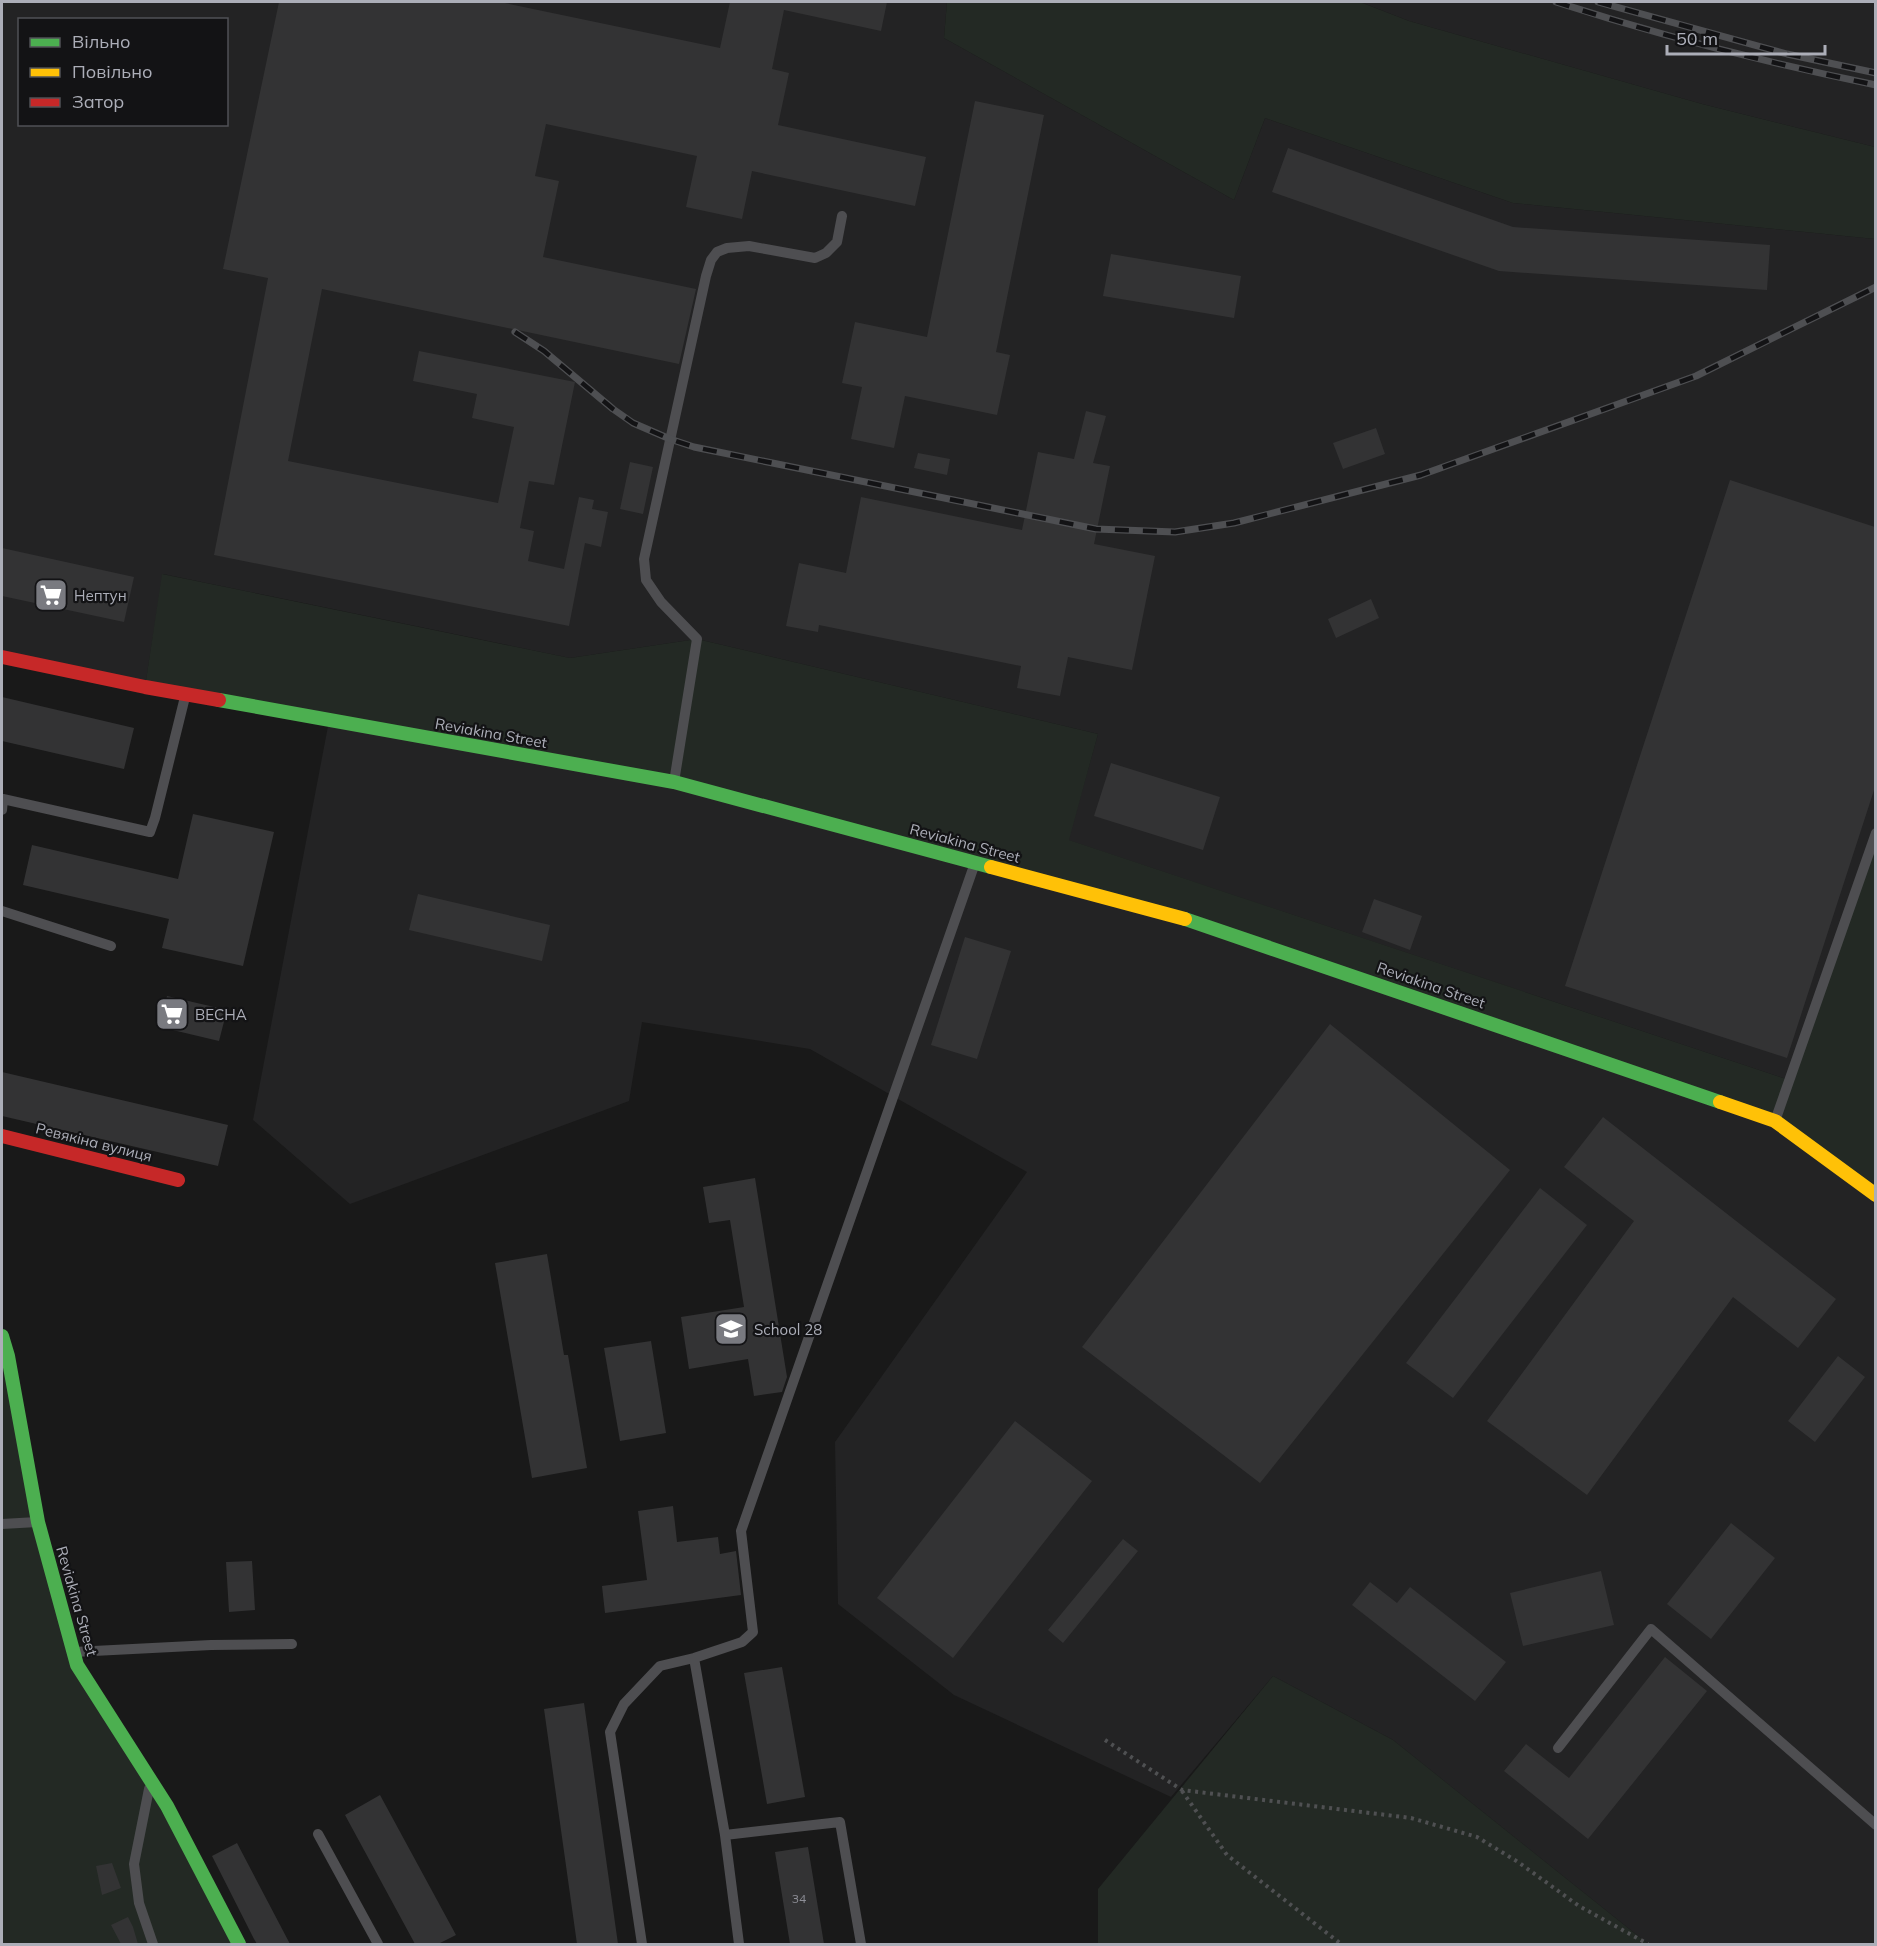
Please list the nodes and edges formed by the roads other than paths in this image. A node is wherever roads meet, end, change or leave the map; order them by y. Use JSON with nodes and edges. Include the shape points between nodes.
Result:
{"nodes":[{"id":1,"x":842,"y":216,"type":"dead end"},
{"id":2,"x":2,"y":657,"type":"edge"},
{"id":3,"x":186,"y":693,"type":"junction"},
{"id":4,"x":674,"y":782,"type":"junction"},
{"id":5,"x":2,"y":810,"type":"edge"},
{"id":6,"x":1875,"y":833,"type":"edge"},
{"id":7,"x":975,"y":863,"type":"junction"},
{"id":8,"x":2,"y":911,"type":"edge"},
{"id":9,"x":111,"y":946,"type":"dead end"},
{"id":10,"x":1775,"y":1121,"type":"junction"},
{"id":11,"x":2,"y":1136,"type":"edge"},
{"id":12,"x":178,"y":1180,"type":"dead end"},
{"id":13,"x":1875,"y":1195,"type":"edge"},
{"id":14,"x":2,"y":1336,"type":"edge"},
{"id":15,"x":38,"y":1522,"type":"junction"},
{"id":16,"x":2,"y":1524,"type":"edge"},
{"id":17,"x":292,"y":1644,"type":"dead end"},
{"id":18,"x":74,"y":1652,"type":"junction"},
{"id":19,"x":694,"y":1658,"type":"junction"},
{"id":20,"x":1558,"y":1748,"type":"dead end"},
{"id":21,"x":151,"y":1780,"type":"junction"},
{"id":22,"x":1875,"y":1825,"type":"edge"},
{"id":23,"x":318,"y":1834,"type":"dead end"},
{"id":24,"x":725,"y":1834,"type":"junction"},
{"id":25,"x":153,"y":1944,"type":"edge"},
{"id":26,"x":239,"y":1944,"type":"edge"},
{"id":27,"x":378,"y":1944,"type":"edge"},
{"id":28,"x":642,"y":1944,"type":"edge"},
{"id":29,"x":736,"y":1944,"type":"edge"},
{"id":30,"x":861,"y":1944,"type":"edge"}],
"edges":[{"from":1,"to":4,"type":"lane","via":[[837,242],[815,258],[749,246],[728,248],[717,252],[706,276],[644,559],[646,580],[661,602],[697,639]]},
{"from":2,"to":3,"type":"street","name":"Reviakina Street"},
{"from":3,"to":4,"type":"street","name":"Reviakina Street"},
{"from":3,"to":5,"type":"lane","via":[[150,832],[3,799]]},
{"from":4,"to":7,"type":"street","name":"Reviakina Street"},
{"from":6,"to":10,"type":"lane"},
{"from":7,"to":10,"type":"street","name":"Reviakina Street","via":[[1196,922]]},
{"from":7,"to":19,"type":"lane","via":[[741,1531],[753,1632],[742,1642]]},
{"from":8,"to":9,"type":"lane"},
{"from":10,"to":13,"type":"street","name":"Reviakina Street"},
{"from":11,"to":12,"type":"street","name":"Ревякіна вулиця"},
{"from":14,"to":15,"type":"street","name":"Reviakina Street"},
{"from":15,"to":16,"type":"lane"},
{"from":15,"to":18,"type":"street","name":"Reviakina Street"},
{"from":17,"to":18,"type":"lane"},
{"from":18,"to":21,"type":"street","name":"Reviakina Street","via":[[77,1665]]},
{"from":19,"to":24,"type":"lane"},
{"from":19,"to":28,"type":"lane","via":[[660,1666],[624,1704],[610,1732]]},
{"from":20,"to":22,"type":"lane","via":[[1651,1629]]},
{"from":21,"to":25,"type":"lane","via":[[134,1864],[140,1903]]},
{"from":21,"to":26,"type":"street","name":"Reviakina Street"},
{"from":23,"to":27,"type":"lane"},
{"from":24,"to":29,"type":"lane"},
{"from":24,"to":30,"type":"lane","via":[[840,1822]]}]}
